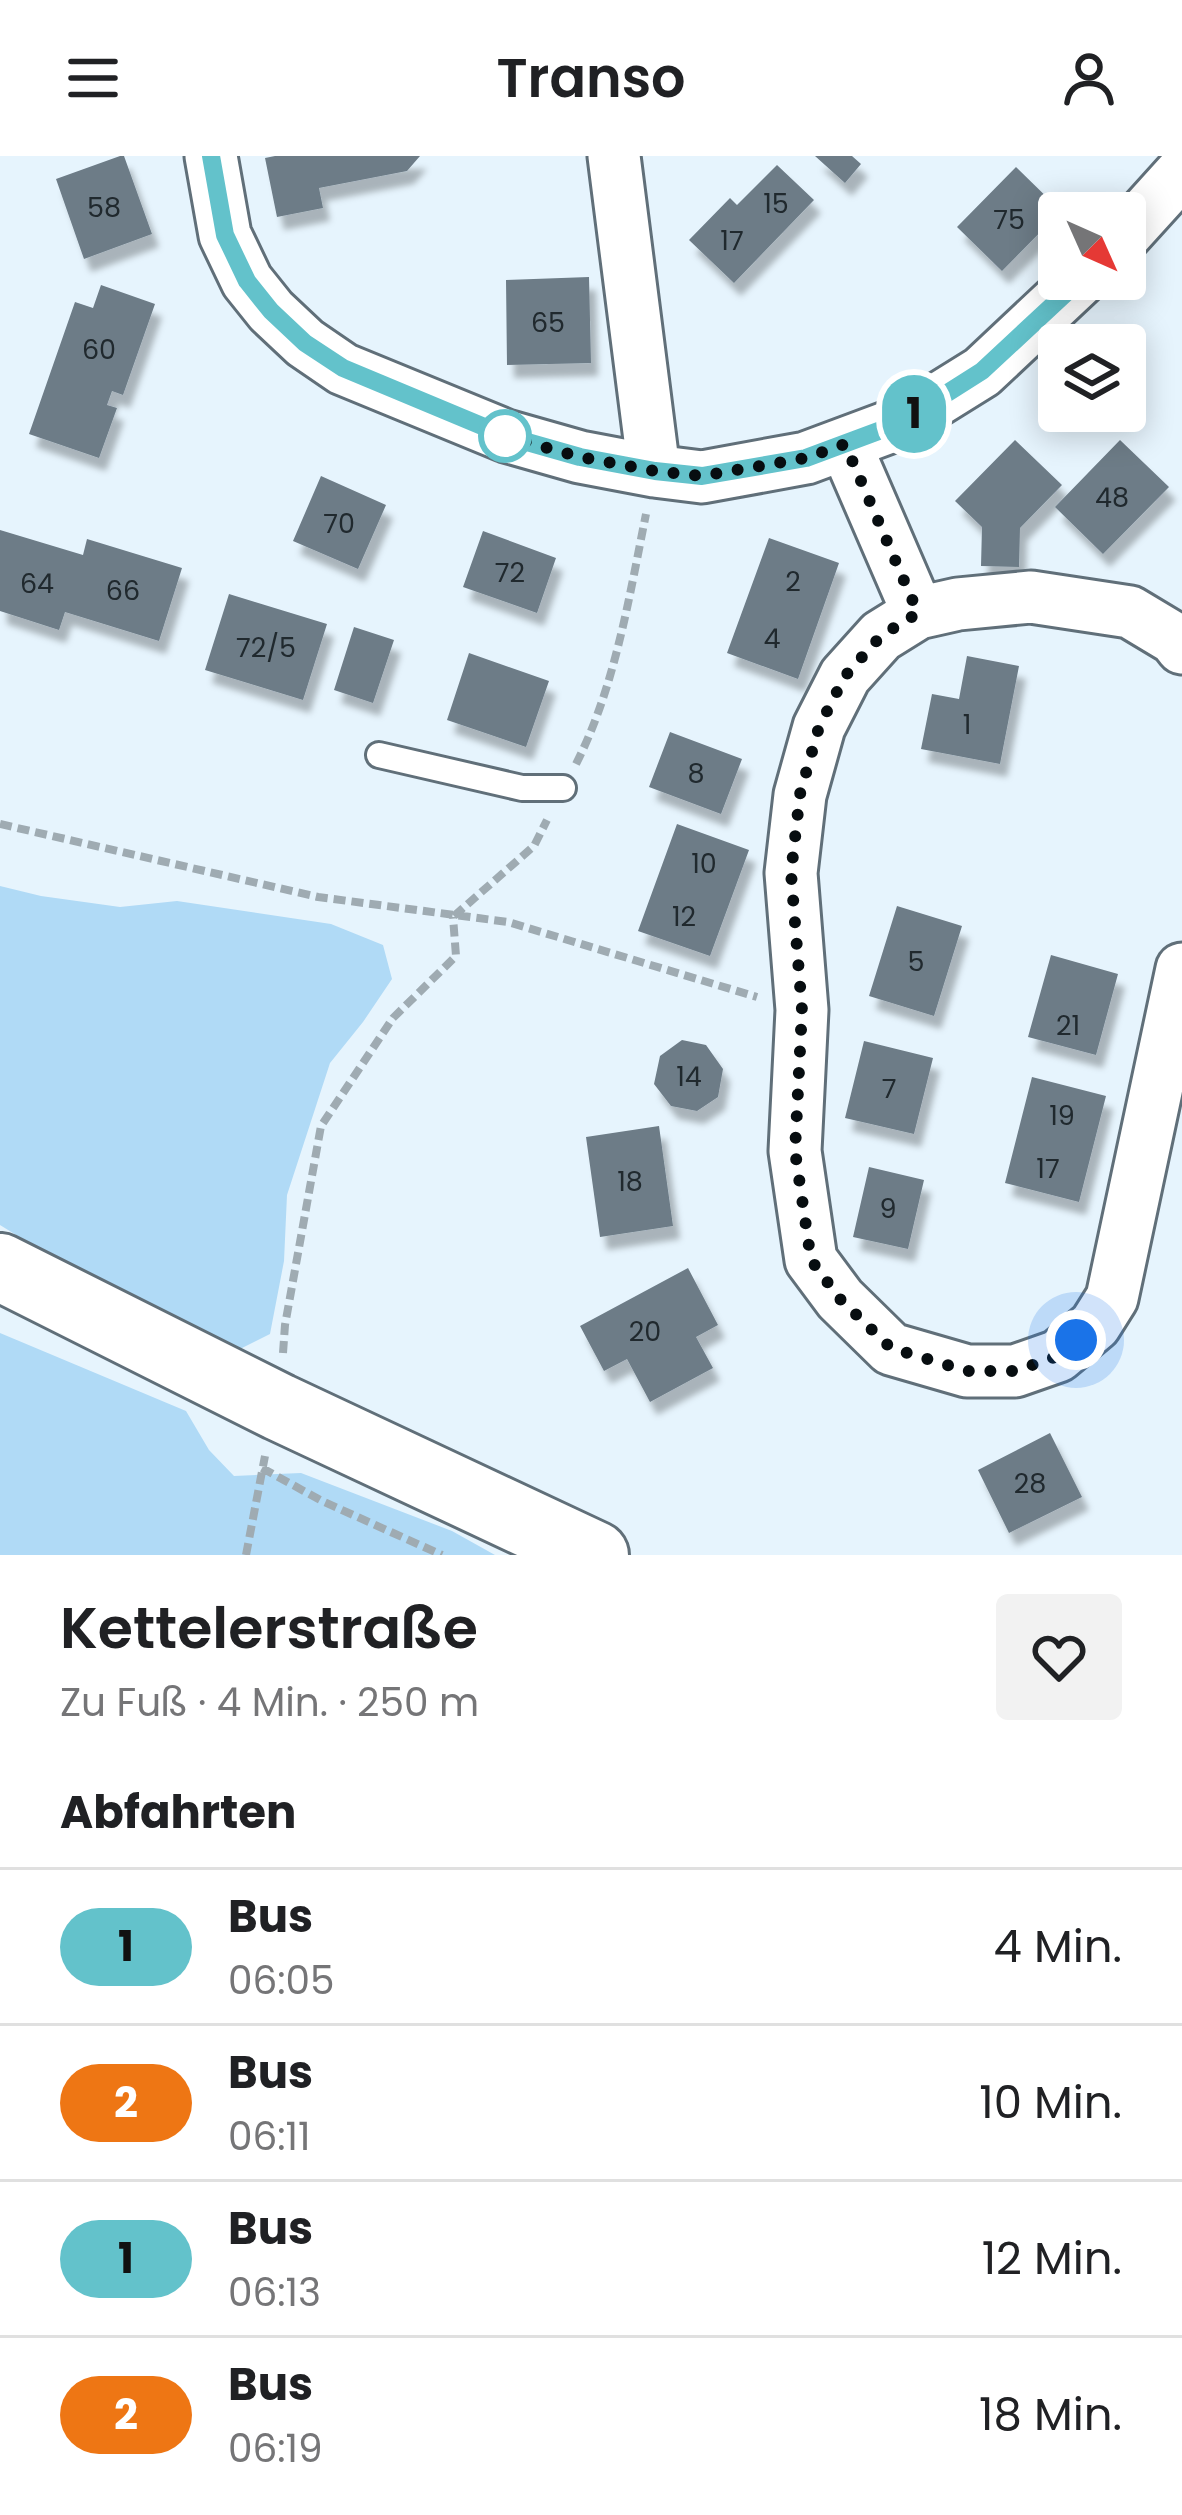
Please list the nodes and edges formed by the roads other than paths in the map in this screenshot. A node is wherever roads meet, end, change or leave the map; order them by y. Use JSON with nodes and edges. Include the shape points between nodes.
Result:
{"nodes":[{"id":1,"x":211,"y":156,"type":"edge"},
{"id":2,"x":614,"y":156,"type":"edge"},
{"id":3,"x":1182,"y":172,"type":"edge"},
{"id":4,"x":1146,"y":212,"type":"edge"},
{"id":5,"x":1058,"y":300,"type":"edge"},
{"id":6,"x":845,"y":444,"type":"junction"},
{"id":7,"x":655,"y":471,"type":"junction"},
{"id":8,"x":918,"y":613,"type":"junction"},
{"id":9,"x":1182,"y":648,"type":"edge"},
{"id":10,"x":379,"y":755,"type":"dead end"},
{"id":11,"x":563,"y":788,"type":"road end"},
{"id":12,"x":1182,"y":969,"type":"edge"},
{"id":13,"x":0,"y":1268,"type":"edge"},
{"id":14,"x":595,"y":1555,"type":"edge"}],
"edges":[{"from":1,"to":7,"type":"street","via":[[225,235],[247,281],[305,343],[343,368],[506,436]]},
{"from":2,"to":7,"type":"street"},
{"from":3,"to":4,"type":"street"},
{"from":5,"to":6,"type":"street","via":[[982,371],[900,423]]},
{"from":6,"to":7,"type":"street","via":[[702,476]]},
{"from":6,"to":8,"type":"street"},
{"from":8,"to":9,"type":"street","via":[[1031,597],[1130,612]]},
{"from":8,"to":12,"type":"street","via":[[881,636],[845,676],[819,727],[800,794],[791,873],[802,1010],[795,1151],[811,1260],[891,1348],[967,1371],[1015,1371],[1058,1356],[1095,1325],[1112,1298]]},
{"from":10,"to":11,"type":"lane","via":[[522,788]]},
{"from":13,"to":14,"type":"street","via":[[270,1438]]}]}
